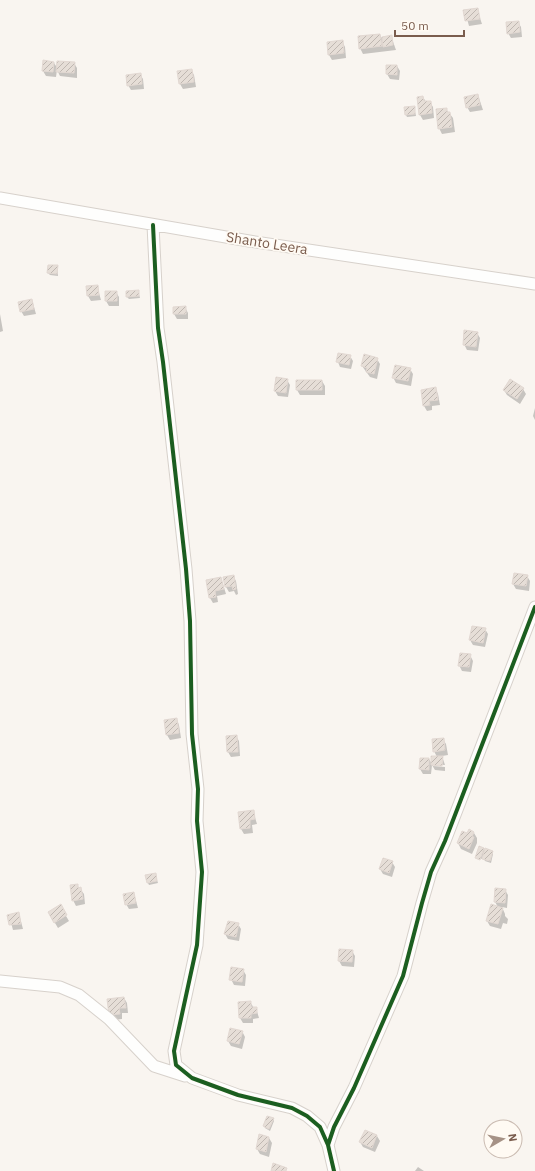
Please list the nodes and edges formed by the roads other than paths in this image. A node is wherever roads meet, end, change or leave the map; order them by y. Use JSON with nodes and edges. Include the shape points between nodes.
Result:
{"nodes":[{"id":1,"x":0,"y":198,"type":"edge"},
{"id":2,"x":153,"y":225,"type":"junction"},
{"id":3,"x":535,"y":284,"type":"edge"},
{"id":4,"x":535,"y":607,"type":"edge"},
{"id":5,"x":0,"y":981,"type":"edge"},
{"id":6,"x":192,"y":1078,"type":"junction"},
{"id":7,"x":328,"y":1145,"type":"junction"},
{"id":8,"x":334,"y":1171,"type":"edge"}],
"edges":[{"from":1,"to":2,"type":"street","name":"Shanto Leera"},
{"from":2,"to":3,"type":"street","name":"Shanto Leera"},
{"from":2,"to":6,"type":"street","via":[[158,328],[190,621],[192,734],[198,789],[197,822],[202,872],[197,945],[174,1051],[176,1065]]},
{"from":4,"to":7,"type":"street","via":[[431,872],[403,976]]},
{"from":5,"to":6,"type":"street","via":[[60,987],[80,995],[109,1019],[154,1066]]},
{"from":6,"to":7,"type":"street","via":[[238,1095],[292,1108],[320,1127]]},
{"from":7,"to":8,"type":"street"}]}
